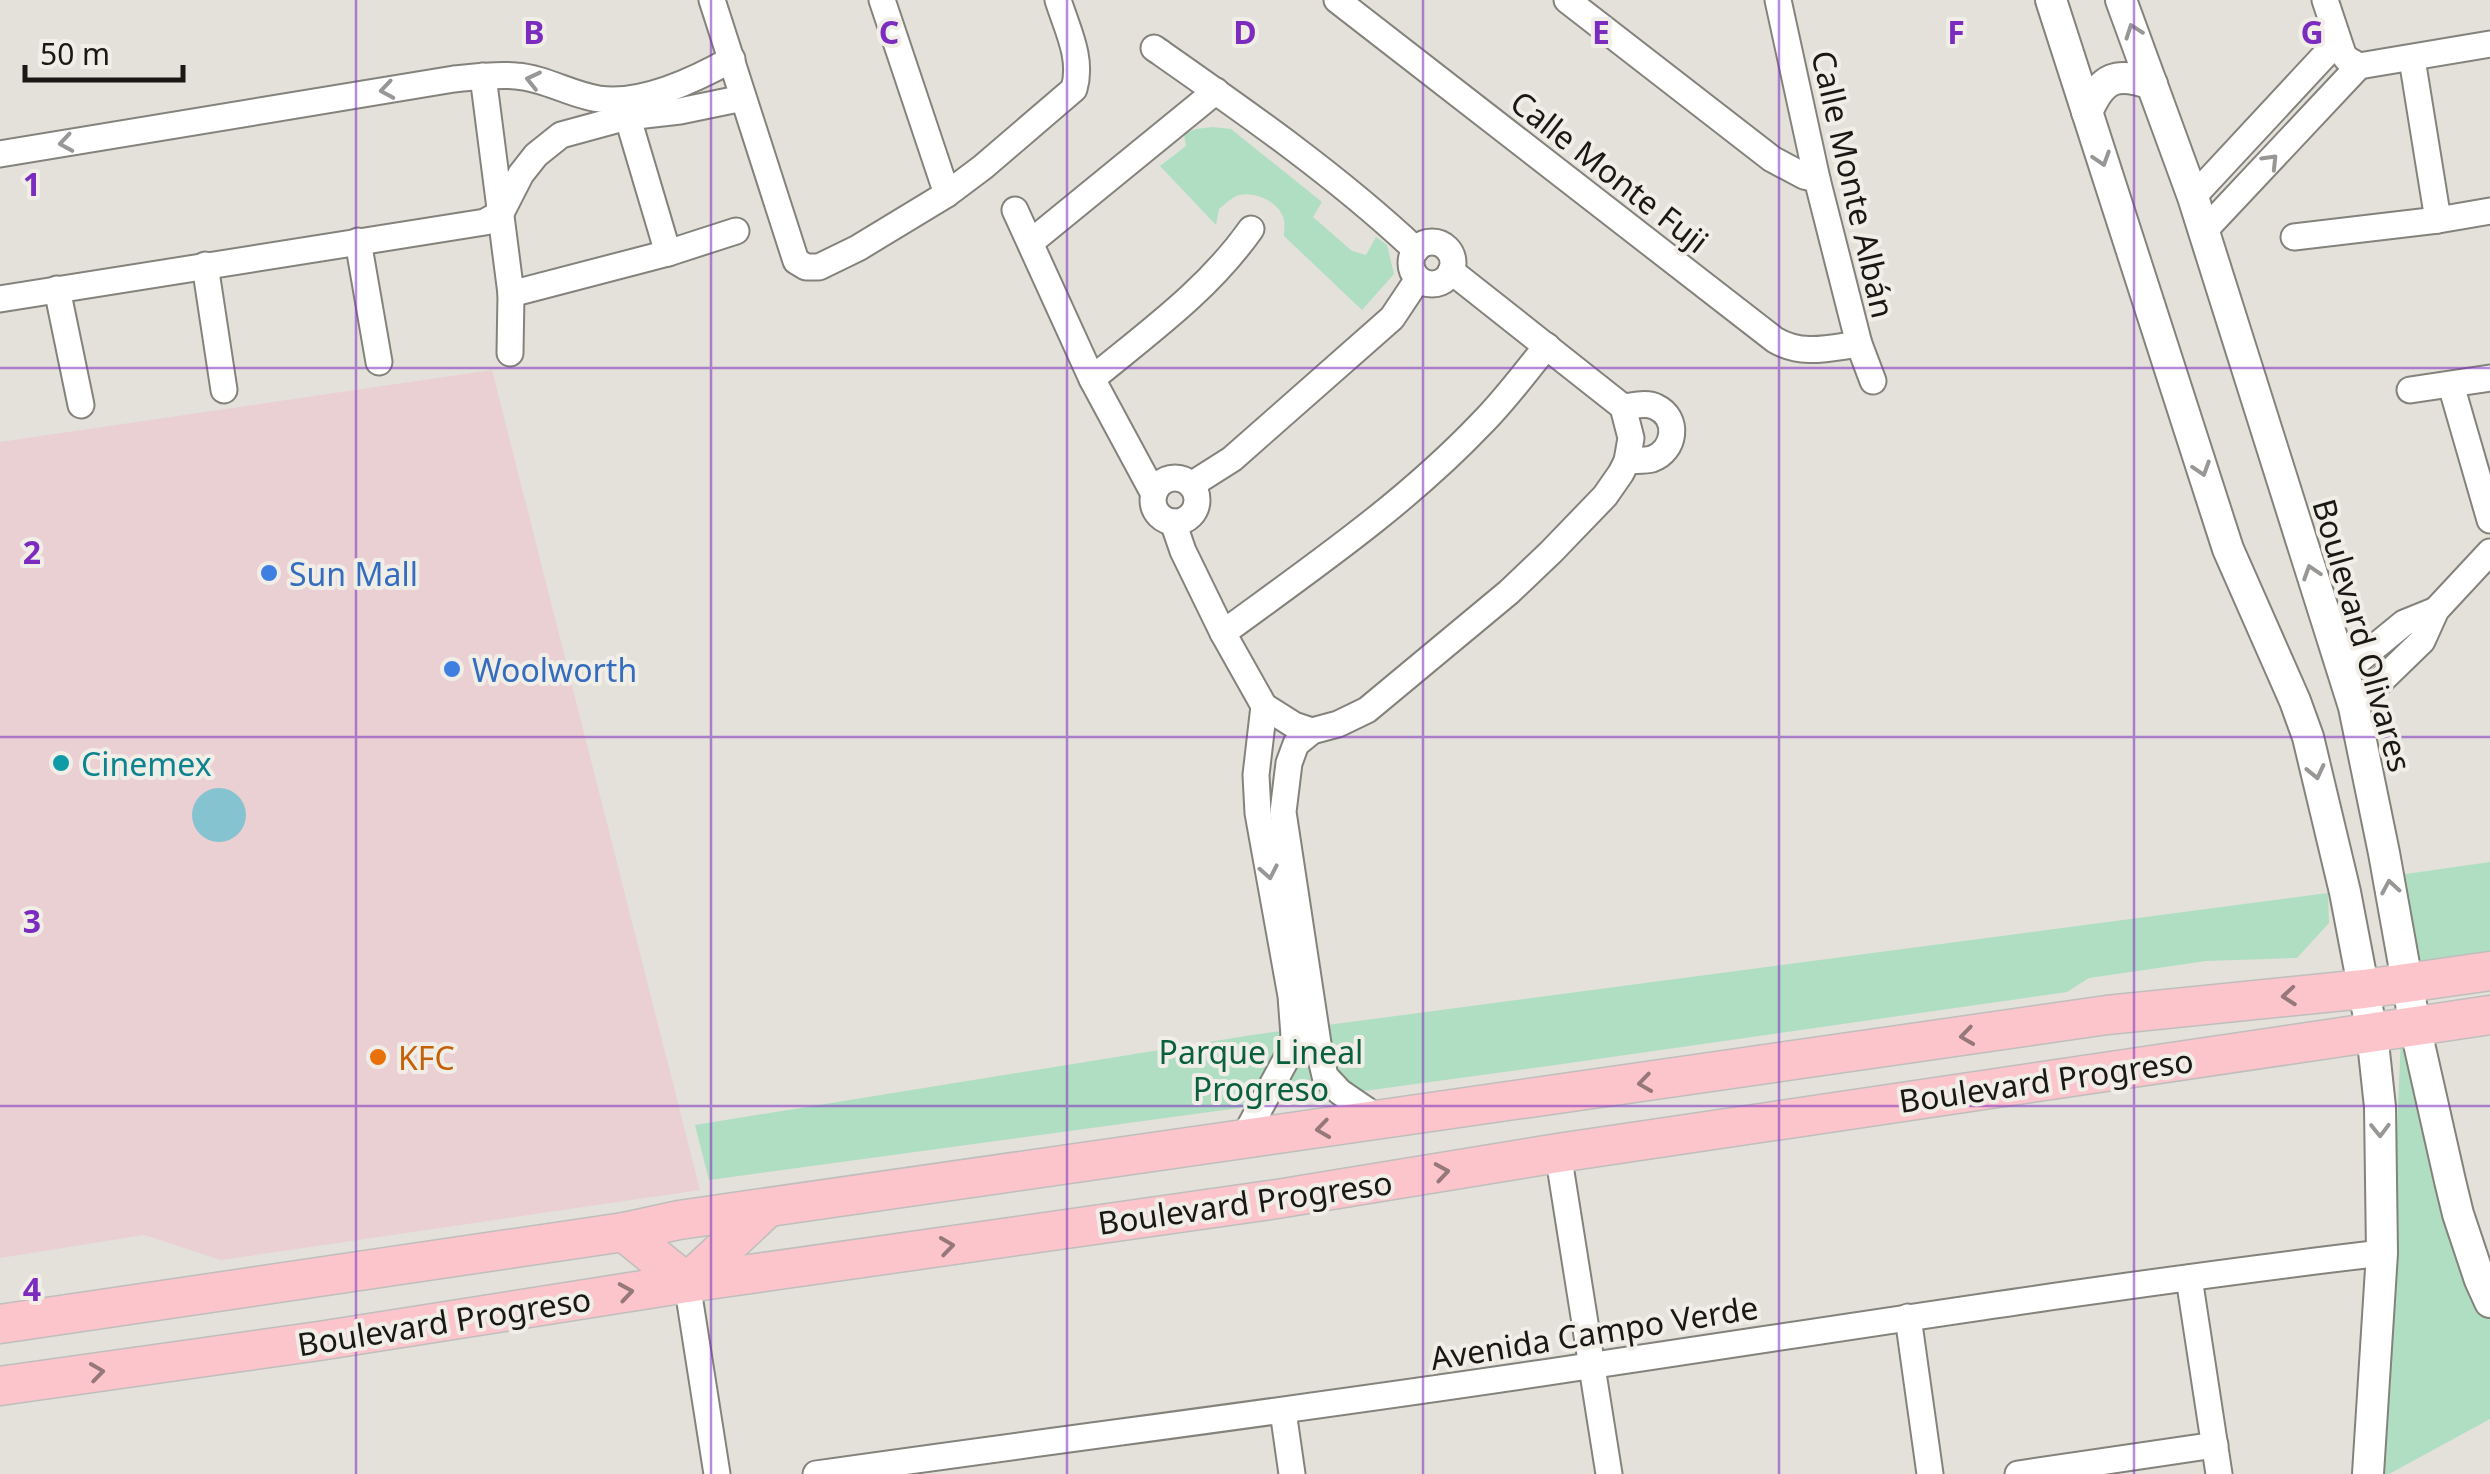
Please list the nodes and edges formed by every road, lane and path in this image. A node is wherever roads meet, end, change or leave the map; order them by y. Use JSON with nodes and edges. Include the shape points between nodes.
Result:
{"nodes":[{"id":1,"x":712,"y":0,"type":"edge"},
{"id":2,"x":882,"y":0,"type":"edge"},
{"id":3,"x":1058,"y":0,"type":"edge"},
{"id":4,"x":1338,"y":0,"type":"edge"},
{"id":5,"x":1567,"y":0,"type":"edge"},
{"id":6,"x":1778,"y":0,"type":"edge"},
{"id":7,"x":2051,"y":0,"type":"edge"},
{"id":8,"x":2122,"y":0,"type":"edge"},
{"id":9,"x":2325,"y":0,"type":"edge"},
{"id":10,"x":2490,"y":44,"type":"edge"},
{"id":11,"x":1154,"y":48,"type":"dead end"},
{"id":12,"x":2348,"y":55,"type":"junction"},
{"id":13,"x":732,"y":59,"type":"junction"},
{"id":14,"x":2412,"y":59,"type":"junction"},
{"id":15,"x":483,"y":76,"type":"junction"},
{"id":16,"x":694,"y":80,"type":"junction"},
{"id":17,"x":2152,"y":84,"type":"junction"},
{"id":18,"x":1216,"y":91,"type":"junction"},
{"id":19,"x":743,"y":98,"type":"junction"},
{"id":20,"x":700,"y":107,"type":"junction"},
{"id":21,"x":625,"y":109,"type":"junction"},
{"id":22,"x":2087,"y":112,"type":"junction"},
{"id":23,"x":0,"y":154,"type":"edge"},
{"id":24,"x":1817,"y":179,"type":"junction"},
{"id":25,"x":947,"y":194,"type":"junction"},
{"id":26,"x":2193,"y":197,"type":"junction"},
{"id":27,"x":1015,"y":210,"type":"dead end"},
{"id":28,"x":2490,"y":211,"type":"edge"},
{"id":29,"x":501,"y":214,"type":"junction"},
{"id":30,"x":2438,"y":220,"type":"junction"},
{"id":31,"x":1251,"y":229,"type":"dead end"},
{"id":32,"x":736,"y":231,"type":"dead end"},
{"id":33,"x":2204,"y":232,"type":"junction"},
{"id":34,"x":2294,"y":237,"type":"dead end"},
{"id":35,"x":358,"y":241,"type":"junction"},
{"id":36,"x":1031,"y":242,"type":"junction"},
{"id":37,"x":1416,"y":250,"type":"junction"},
{"id":38,"x":668,"y":253,"type":"junction"},
{"id":39,"x":206,"y":264,"type":"junction"},
{"id":40,"x":1451,"y":271,"type":"junction"},
{"id":41,"x":1418,"y":279,"type":"junction"},
{"id":42,"x":56,"y":290,"type":"junction"},
{"id":43,"x":511,"y":294,"type":"junction"},
{"id":44,"x":0,"y":299,"type":"edge"},
{"id":45,"x":1858,"y":344,"type":"junction"},
{"id":46,"x":1547,"y":346,"type":"junction"},
{"id":47,"x":510,"y":353,"type":"dead end"},
{"id":48,"x":379,"y":362,"type":"dead end"},
{"id":49,"x":2490,"y":378,"type":"edge"},
{"id":50,"x":1092,"y":379,"type":"junction"},
{"id":51,"x":1873,"y":381,"type":"dead end"},
{"id":52,"x":2451,"y":385,"type":"junction"},
{"id":53,"x":224,"y":390,"type":"dead end"},
{"id":54,"x":2410,"y":390,"type":"dead end"},
{"id":55,"x":81,"y":405,"type":"dead end"},
{"id":56,"x":1623,"y":406,"type":"junction"},
{"id":57,"x":1627,"y":461,"type":"junction"},
{"id":58,"x":1192,"y":484,"type":"junction"},
{"id":59,"x":1154,"y":494,"type":"junction"},
{"id":60,"x":2490,"y":520,"type":"edge"},
{"id":61,"x":1173,"y":522,"type":"junction"},
{"id":62,"x":2490,"y":552,"type":"edge"},
{"id":63,"x":2436,"y":610,"type":"junction"},
{"id":64,"x":1223,"y":632,"type":"junction"},
{"id":65,"x":2343,"y":673,"type":"junction"},
{"id":66,"x":1264,"y":706,"type":"junction"},
{"id":67,"x":2354,"y":707,"type":"junction"},
{"id":68,"x":1312,"y":730,"type":"junction"},
{"id":69,"x":1270,"y":812,"type":"junction"},
{"id":70,"x":2490,"y":971,"type":"edge"},
{"id":71,"x":2407,"y":983,"type":"junction"},
{"id":72,"x":2364,"y":989,"type":"junction"},
{"id":73,"x":2490,"y":1015,"type":"edge"},
{"id":74,"x":2415,"y":1026,"type":"junction"},
{"id":75,"x":2372,"y":1033,"type":"junction"},
{"id":76,"x":1305,"y":1034,"type":"junction"},
{"id":77,"x":1381,"y":1120,"type":"junction"},
{"id":78,"x":1242,"y":1141,"type":"junction"},
{"id":79,"x":1558,"y":1153,"type":"junction"},
{"id":80,"x":765,"y":1210,"type":"junction"},
{"id":81,"x":624,"y":1232,"type":"junction"},
{"id":82,"x":2382,"y":1253,"type":"junction"},
{"id":83,"x":2189,"y":1278,"type":"junction"},
{"id":84,"x":687,"y":1283,"type":"junction"},
{"id":85,"x":2490,"y":1302,"type":"edge"},
{"id":86,"x":1908,"y":1316,"type":"junction"},
{"id":87,"x":0,"y":1324,"type":"edge"},
{"id":88,"x":1592,"y":1366,"type":"junction"},
{"id":89,"x":0,"y":1386,"type":"edge"},
{"id":90,"x":1283,"y":1412,"type":"junction"},
{"id":91,"x":2215,"y":1445,"type":"junction"},
{"id":92,"x":717,"y":1474,"type":"edge"},
{"id":93,"x":816,"y":1474,"type":"edge"},
{"id":94,"x":1292,"y":1474,"type":"edge"},
{"id":95,"x":1609,"y":1474,"type":"edge"},
{"id":96,"x":1930,"y":1474,"type":"edge"},
{"id":97,"x":2018,"y":1474,"type":"edge"},
{"id":98,"x":2220,"y":1474,"type":"edge"},
{"id":99,"x":2368,"y":1474,"type":"edge"}],
"edges":[{"from":1,"to":13,"type":"street"},
{"from":2,"to":25,"type":"street"},
{"from":3,"to":25,"type":"street","via":[[1078,60],[1074,88]]},
{"from":4,"to":45,"type":"street","name":"Calle Monte Fuji","via":[[1775,340],[1806,350]]},
{"from":5,"to":24,"type":"street","via":[[1772,159]]},
{"from":6,"to":24,"type":"street","name":"Calle Monte Albán"},
{"from":7,"to":22,"type":"street"},
{"from":17,"to":8,"type":"street","name":"Boulevard Olivares","one_way":true},
{"from":9,"to":12,"type":"street"},
{"from":10,"to":14,"type":"street"},
{"from":11,"to":18,"type":"street"},
{"from":12,"to":14,"type":"street"},
{"from":12,"to":26,"type":"street"},
{"from":33,"to":12,"type":"street","one_way":true},
{"from":13,"to":16,"type":"street"},
{"from":13,"to":19,"type":"street"},
{"from":14,"to":30,"type":"street"},
{"from":21,"to":15,"type":"street","one_way":true,"via":[[517,76]]},
{"from":15,"to":23,"type":"street","one_way":true},
{"from":15,"to":29,"type":"street"},
{"from":16,"to":20,"type":"street"},
{"from":16,"to":21,"type":"street"},
{"from":17,"to":22,"type":"street","via":[[2119,77],[2105,82]]},
{"from":17,"to":26,"type":"street","name":"Boulevard Olivares"},
{"from":18,"to":36,"type":"street"},
{"from":18,"to":37,"type":"street"},
{"from":19,"to":20,"type":"street"},
{"from":19,"to":25,"type":"street","via":[[796,261],[806,267],[858,248]]},
{"from":20,"to":21,"type":"street"},
{"from":21,"to":29,"type":"street","via":[[561,135],[536,155]]},
{"from":21,"to":38,"type":"street"},
{"from":22,"to":72,"type":"street","one_way":true,"via":[[2228,549],[2308,736]]},
{"from":24,"to":45,"type":"street","name":"Calle Monte Albán"},
{"from":26,"to":33,"type":"street","name":"Boulevard Olivares"},
{"from":27,"to":36,"type":"street"},
{"from":28,"to":30,"type":"street"},
{"from":29,"to":35,"type":"street"},
{"from":29,"to":43,"type":"street"},
{"from":30,"to":34,"type":"street"},
{"from":31,"to":50,"type":"street","via":[[1194,295]]},
{"from":32,"to":38,"type":"street"},
{"from":65,"to":33,"type":"street","name":"Boulevard Olivares","one_way":true},
{"from":35,"to":39,"type":"street"},
{"from":35,"to":48,"type":"street"},
{"from":36,"to":50,"type":"street"},
{"from":37,"to":40,"type":"street","via":[[1433,242],[1445,248]]},
{"from":37,"to":41,"type":"street","via":[[1411,262]]},
{"from":38,"to":43,"type":"street"},
{"from":39,"to":42,"type":"street"},
{"from":39,"to":53,"type":"street"},
{"from":40,"to":41,"type":"street","via":[[1436,284]]},
{"from":40,"to":46,"type":"street"},
{"from":41,"to":58,"type":"street","via":[[1392,318],[1232,459]]},
{"from":42,"to":44,"type":"street"},
{"from":42,"to":55,"type":"street"},
{"from":43,"to":47,"type":"street"},
{"from":45,"to":51,"type":"street","name":"Calle Monte Albán"},
{"from":46,"to":56,"type":"street"},
{"from":46,"to":64,"type":"street","via":[[1485,420],[1380,518]]},
{"from":49,"to":52,"type":"street"},
{"from":50,"to":59,"type":"street"},
{"from":52,"to":54,"type":"street"},
{"from":52,"to":60,"type":"street"},
{"from":56,"to":57,"type":"street","via":[[1631,438]]},
{"from":56,"to":57,"type":"street","via":[[1658,407],[1672,426],[1662,452]]},
{"from":57,"to":68,"type":"street","via":[[1604,496],[1509,592],[1367,710]]},
{"from":58,"to":59,"type":"street","via":[[1170,478]]},
{"from":58,"to":61,"type":"street","via":[[1197,506]]},
{"from":59,"to":61,"type":"street","via":[[1155,509]]},
{"from":61,"to":64,"type":"street"},
{"from":62,"to":63,"type":"street"},
{"from":63,"to":65,"type":"street","via":[[2404,623]]},
{"from":63,"to":67,"type":"street","via":[[2422,641]]},
{"from":64,"to":66,"type":"street"},
{"from":65,"to":67,"type":"street","name":"Boulevard Olivares"},
{"from":66,"to":68,"type":"street"},
{"from":66,"to":69,"type":"street","via":[[1256,775]]},
{"from":71,"to":67,"type":"street","name":"Boulevard Olivares","one_way":true},
{"from":68,"to":69,"type":"street","via":[[1296,744]]},
{"from":69,"to":76,"type":"street"},
{"from":70,"to":71,"type":"main road","name":"Boulevard Progreso"},
{"from":71,"to":72,"type":"main road","name":"Boulevard Progreso"},
{"from":71,"to":74,"type":"street","name":"Boulevard Olivares"},
{"from":72,"to":75,"type":"street"},
{"from":72,"to":77,"type":"main road","name":"Boulevard Progreso","one_way":true,"via":[[2107,1015]]},
{"from":73,"to":74,"type":"main road","name":"Boulevard Progreso"},
{"from":74,"to":75,"type":"main road","name":"Boulevard Progreso"},
{"from":74,"to":85,"type":"street","name":"Boulevard Olivares","via":[[2458,1214]]},
{"from":75,"to":79,"type":"main road","name":"Boulevard Progreso"},
{"from":75,"to":82,"type":"street","one_way":true},
{"from":76,"to":77,"type":"street","via":[[1325,1076]]},
{"from":76,"to":78,"type":"street"},
{"from":77,"to":78,"type":"main road","name":"Boulevard Progreso","one_way":true},
{"from":78,"to":80,"type":"main road","name":"Boulevard Progreso"},
{"from":84,"to":79,"type":"main road","name":"Boulevard Progreso","one_way":true},
{"from":79,"to":88,"type":"street"},
{"from":80,"to":81,"type":"main road","name":"Boulevard Progreso"},
{"from":80,"to":84,"type":"main road"},
{"from":81,"to":84,"type":"main road"},
{"from":81,"to":87,"type":"main road","name":"Boulevard Progreso"},
{"from":82,"to":83,"type":"street","name":"Avenida Campo Verde"},
{"from":82,"to":99,"type":"street"},
{"from":83,"to":86,"type":"street","name":"Avenida Campo Verde"},
{"from":83,"to":91,"type":"street"},
{"from":89,"to":84,"type":"main road","name":"Boulevard Progreso","one_way":true},
{"from":84,"to":92,"type":"street"},
{"from":86,"to":88,"type":"street","name":"Avenida Campo Verde"},
{"from":86,"to":96,"type":"street"},
{"from":88,"to":90,"type":"street","name":"Avenida Campo Verde"},
{"from":88,"to":95,"type":"street"},
{"from":90,"to":93,"type":"street","name":"Avenida Campo Verde"},
{"from":90,"to":94,"type":"street"},
{"from":91,"to":97,"type":"street"},
{"from":91,"to":98,"type":"street"}]}
